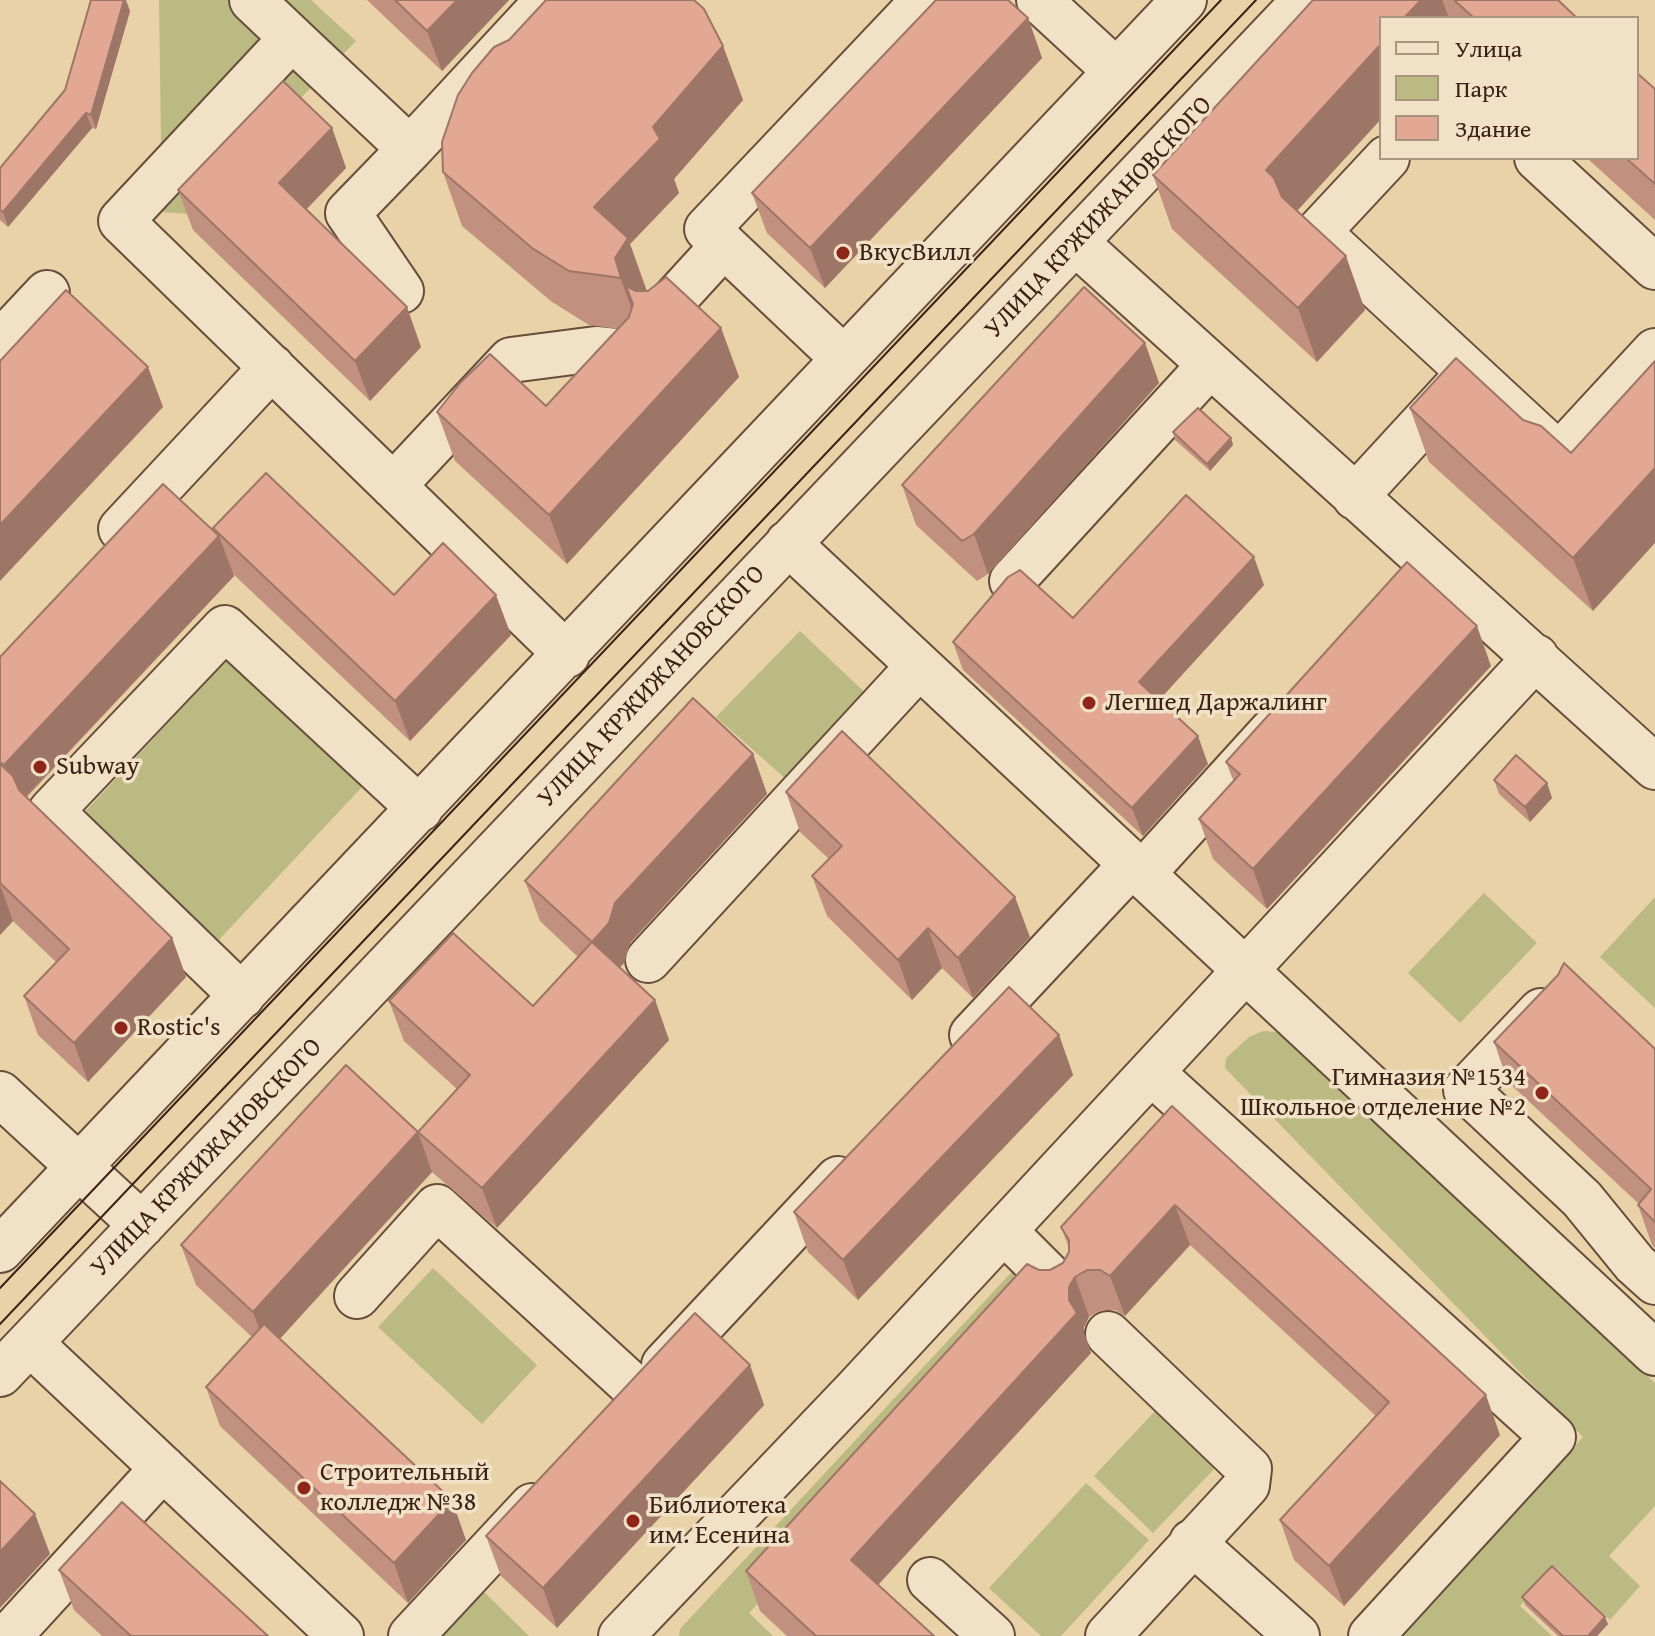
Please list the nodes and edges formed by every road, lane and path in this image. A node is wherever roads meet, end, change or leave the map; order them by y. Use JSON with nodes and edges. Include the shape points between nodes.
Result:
{"nodes":[{"id":1,"x":252,"y":0,"type":"edge"},
{"id":2,"x":548,"y":0,"type":"edge"},
{"id":3,"x":924,"y":0,"type":"edge"},
{"id":4,"x":1039,"y":0,"type":"edge"},
{"id":5,"x":1184,"y":0,"type":"edge"},
{"id":6,"x":1305,"y":0,"type":"edge"},
{"id":7,"x":292,"y":38,"type":"junction"},
{"id":8,"x":1116,"y":71,"type":"junction"},
{"id":9,"x":410,"y":149,"type":"junction"},
{"id":10,"x":1385,"y":160,"type":"edge"},
{"id":11,"x":1539,"y":160,"type":"edge"},
{"id":12,"x":1076,"y":243,"type":"junction"},
{"id":13,"x":724,"y":245,"type":"junction"},
{"id":14,"x":1655,"y":267,"type":"edge"},
{"id":15,"x":401,"y":291,"type":"dead end"},
{"id":16,"x":47,"y":293,"type":"dead end"},
{"id":17,"x":659,"y":316,"type":"edge"},
{"id":18,"x":0,"y":343,"type":"edge"},
{"id":19,"x":1655,"y":351,"type":"edge"},
{"id":20,"x":626,"y":352,"type":"edge"},
{"id":21,"x":842,"y":357,"type":"junction"},
{"id":22,"x":1210,"y":365,"type":"junction"},
{"id":23,"x":272,"y":367,"type":"junction"},
{"id":24,"x":1470,"y":373,"type":"junction"},
{"id":25,"x":393,"y":486,"type":"junction"},
{"id":26,"x":1355,"y":497,"type":"junction"},
{"id":27,"x":788,"y":543,"type":"junction"},
{"id":28,"x":94,"y":559,"type":"edge"},
{"id":29,"x":1426,"y":560,"type":"junction"},
{"id":30,"x":1395,"y":595,"type":"edge"},
{"id":31,"x":998,"y":596,"type":"edge"},
{"id":32,"x":956,"y":641,"type":"edge"},
{"id":33,"x":567,"y":655,"type":"junction"},
{"id":34,"x":1536,"y":657,"type":"junction"},
{"id":35,"x":923,"y":670,"type":"junction"},
{"id":36,"x":1300,"y":700,"type":"edge"},
{"id":37,"x":1649,"y":750,"type":"edge"},
{"id":38,"x":420,"y":809,"type":"junction"},
{"id":39,"x":1137,"y":869,"type":"junction"},
{"id":40,"x":648,"y":960,"type":"dead end"},
{"id":41,"x":1246,"y":971,"type":"junction"},
{"id":42,"x":242,"y":996,"type":"junction"},
{"id":43,"x":1554,"y":998,"type":"edge"},
{"id":44,"x":943,"y":1066,"type":"edge"},
{"id":45,"x":1152,"y":1073,"type":"junction"},
{"id":46,"x":0,"y":1094,"type":"edge"},
{"id":47,"x":869,"y":1145,"type":"edge"},
{"id":48,"x":79,"y":1165,"type":"junction"},
{"id":49,"x":142,"y":1225,"type":"junction"},
{"id":50,"x":1004,"y":1231,"type":"junction"},
{"id":51,"x":0,"y":1250,"type":"edge"},
{"id":52,"x":1655,"y":1282,"type":"edge"},
{"id":53,"x":1059,"y":1286,"type":"edge"},
{"id":54,"x":357,"y":1296,"type":"dead end"},
{"id":55,"x":1108,"y":1334,"type":"dead end"},
{"id":56,"x":30,"y":1343,"type":"junction"},
{"id":57,"x":1655,"y":1353,"type":"edge"},
{"id":58,"x":0,"y":1374,"type":"edge"},
{"id":59,"x":163,"y":1468,"type":"junction"},
{"id":60,"x":563,"y":1474,"type":"edge"},
{"id":61,"x":1192,"y":1542,"type":"junction"},
{"id":62,"x":930,"y":1580,"type":"dead end"},
{"id":63,"x":33,"y":1628,"type":"edge"},
{"id":64,"x":626,"y":1634,"type":"edge"},
{"id":65,"x":341,"y":1636,"type":"edge"},
{"id":66,"x":411,"y":1636,"type":"edge"},
{"id":67,"x":992,"y":1636,"type":"edge"},
{"id":68,"x":1108,"y":1636,"type":"edge"},
{"id":69,"x":1297,"y":1636,"type":"edge"},
{"id":70,"x":1371,"y":1636,"type":"edge"}],
"edges":[{"from":1,"to":7,"type":"street"},
{"from":2,"to":9,"type":"street"},
{"from":3,"to":13,"type":"street","via":[[707,229]]},
{"from":4,"to":8,"type":"street"},
{"from":5,"to":8,"type":"street"},
{"from":6,"to":12,"type":"street","name":"УЛИЦА КРЖИЖАНОВСКОГО"},
{"from":7,"to":9,"type":"street"},
{"from":7,"to":23,"type":"street","via":[[121,221]]},
{"from":8,"to":21,"type":"street"},
{"from":9,"to":15,"type":"street","via":[[348,213]]},
{"from":10,"to":24,"type":"street","via":[[1318,232]]},
{"from":11,"to":14,"type":"street"},
{"from":12,"to":22,"type":"street"},
{"from":12,"to":27,"type":"street","name":"УЛИЦА КРЖИЖАНОВСКОГО"},
{"from":13,"to":17,"type":"street"},
{"from":13,"to":21,"type":"street"},
{"from":16,"to":18,"type":"street"},
{"from":19,"to":24,"type":"street","via":[[1559,455]]},
{"from":20,"to":25,"type":"street","via":[[596,349],[511,360]]},
{"from":21,"to":33,"type":"street"},
{"from":22,"to":26,"type":"street"},
{"from":22,"to":31,"type":"street"},
{"from":23,"to":25,"type":"street"},
{"from":23,"to":28,"type":"street"},
{"from":24,"to":26,"type":"street"},
{"from":25,"to":33,"type":"street"},
{"from":26,"to":29,"type":"street"},
{"from":27,"to":35,"type":"street"},
{"from":27,"to":49,"type":"street","name":"УЛИЦА КРЖИЖАНОВСКОГО"},
{"from":29,"to":30,"type":"street"},
{"from":29,"to":34,"type":"street"},
{"from":32,"to":35,"type":"street"},
{"from":33,"to":38,"type":"street"},
{"from":34,"to":37,"type":"street"},
{"from":34,"to":41,"type":"street"},
{"from":35,"to":39,"type":"street"},
{"from":35,"to":40,"type":"street"},
{"from":36,"to":39,"type":"street"},
{"from":38,"to":42,"type":"street"},
{"from":38,"to":42,"type":"street","via":[[225,628],[51,811]]},
{"from":39,"to":41,"type":"street"},
{"from":39,"to":44,"type":"street"},
{"from":41,"to":45,"type":"street"},
{"from":41,"to":57,"type":"street"},
{"from":42,"to":48,"type":"street"},
{"from":43,"to":52,"type":"street","via":[[1466,1090],[1582,1199]]},
{"from":45,"to":50,"type":"street"},
{"from":45,"to":70,"type":"street","via":[[1553,1437]]},
{"from":46,"to":48,"type":"street"},
{"from":47,"to":54,"type":"street","via":[[628,1404],[437,1207]]},
{"from":48,"to":49,"type":"street"},
{"from":48,"to":51,"type":"street"},
{"from":49,"to":56,"type":"street","name":"УЛИЦА КРЖИЖАНОВСКОГО"},
{"from":50,"to":53,"type":"street"},
{"from":50,"to":64,"type":"street"},
{"from":55,"to":61,"type":"street","via":[[1249,1469],[1247,1485]]},
{"from":56,"to":58,"type":"street","name":"УЛИЦА КРЖИЖАНОВСКОГО"},
{"from":56,"to":59,"type":"street"},
{"from":59,"to":63,"type":"street"},
{"from":59,"to":65,"type":"street"},
{"from":60,"to":66,"type":"street"},
{"from":61,"to":68,"type":"street"},
{"from":61,"to":69,"type":"street"},
{"from":62,"to":67,"type":"street"}]}
